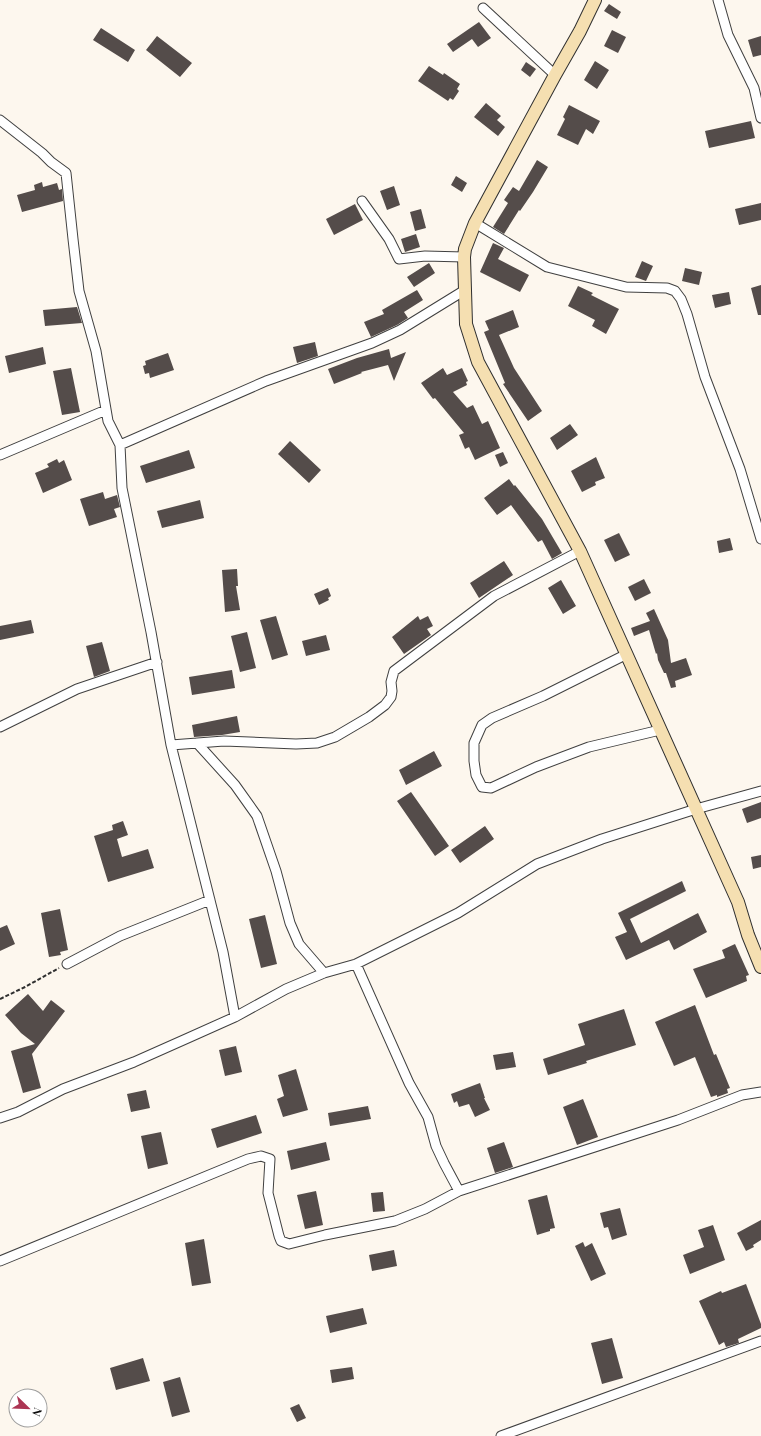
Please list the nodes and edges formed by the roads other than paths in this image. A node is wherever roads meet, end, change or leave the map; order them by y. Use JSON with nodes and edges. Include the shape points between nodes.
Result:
{"nodes":[{"id":1,"x":594,"y":0,"type":"edge"},
{"id":2,"x":718,"y":0,"type":"edge"},
{"id":3,"x":483,"y":8,"type":"dead end"},
{"id":4,"x":555,"y":75,"type":"junction"},
{"id":5,"x":761,"y":118,"type":"edge"},
{"id":6,"x":0,"y":120,"type":"edge"},
{"id":7,"x":362,"y":201,"type":"dead end"},
{"id":8,"x":475,"y":223,"type":"junction"},
{"id":9,"x":464,"y":257,"type":"junction"},
{"id":10,"x":465,"y":290,"type":"junction"},
{"id":11,"x":106,"y":410,"type":"junction"},
{"id":12,"x":120,"y":446,"type":"junction"},
{"id":13,"x":0,"y":455,"type":"edge"},
{"id":14,"x":761,"y":539,"type":"edge"},
{"id":15,"x":580,"y":551,"type":"junction"},
{"id":16,"x":627,"y":654,"type":"junction"},
{"id":17,"x":157,"y":662,"type":"junction"},
{"id":18,"x":0,"y":727,"type":"edge"},
{"id":19,"x":660,"y":730,"type":"junction"},
{"id":20,"x":197,"y":743,"type":"junction"},
{"id":21,"x":171,"y":744,"type":"junction"},
{"id":22,"x":761,"y":791,"type":"edge"},
{"id":23,"x":696,"y":809,"type":"junction"},
{"id":24,"x":210,"y":900,"type":"junction"},
{"id":25,"x":67,"y":964,"type":"road end"},
{"id":26,"x":356,"y":964,"type":"junction"},
{"id":27,"x":761,"y":967,"type":"edge"},
{"id":28,"x":324,"y":973,"type":"junction"},
{"id":29,"x":235,"y":1017,"type":"junction"},
{"id":30,"x":761,"y":1092,"type":"edge"},
{"id":31,"x":0,"y":1118,"type":"edge"},
{"id":32,"x":459,"y":1191,"type":"junction"},
{"id":33,"x":0,"y":1261,"type":"edge"},
{"id":34,"x":761,"y":1341,"type":"edge"},
{"id":35,"x":501,"y":1436,"type":"edge"}],
"edges":[{"from":1,"to":4,"type":"street"},
{"from":2,"to":5,"type":"street","via":[[728,35],[754,88]]},
{"from":3,"to":4,"type":"street"},
{"from":4,"to":8,"type":"street"},
{"from":6,"to":11,"type":"street","via":[[66,173],[79,291],[96,351]]},
{"from":7,"to":9,"type":"street","via":[[389,239],[399,259],[425,256]]},
{"from":8,"to":9,"type":"street"},
{"from":8,"to":14,"type":"street","via":[[546,267],[626,286],[667,288],[675,291],[687,314],[705,377],[740,469]]},
{"from":9,"to":10,"type":"street"},
{"from":10,"to":12,"type":"street","via":[[400,330],[372,343],[266,381]]},
{"from":10,"to":15,"type":"street","via":[[466,324],[478,362]]},
{"from":11,"to":12,"type":"street","via":[[108,421]]},
{"from":11,"to":13,"type":"street"},
{"from":12,"to":17,"type":"street","via":[[122,488]]},
{"from":15,"to":16,"type":"street"},
{"from":15,"to":20,"type":"street","via":[[494,596],[394,671],[392,691],[385,705],[335,737],[317,743],[296,744]]},
{"from":16,"to":19,"type":"street"},
{"from":16,"to":19,"type":"street","via":[[492,718],[482,726],[474,742],[476,775],[482,787],[491,788],[536,767],[589,747]]},
{"from":17,"to":18,"type":"street","via":[[77,690]]},
{"from":17,"to":21,"type":"street"},
{"from":19,"to":23,"type":"street"},
{"from":20,"to":21,"type":"street"},
{"from":20,"to":28,"type":"street","via":[[235,785],[257,816],[290,923],[299,944]]},
{"from":21,"to":24,"type":"street"},
{"from":22,"to":23,"type":"street"},
{"from":23,"to":26,"type":"street","via":[[602,839],[537,864],[458,913]]},
{"from":23,"to":27,"type":"street","via":[[738,902]]},
{"from":24,"to":25,"type":"street","via":[[120,936]]},
{"from":24,"to":29,"type":"street"},
{"from":26,"to":28,"type":"street"},
{"from":26,"to":32,"type":"street","via":[[409,1082],[428,1117],[444,1164]]},
{"from":28,"to":29,"type":"street","via":[[286,989]]},
{"from":29,"to":31,"type":"street"},
{"from":30,"to":32,"type":"street","via":[[742,1095],[678,1120]]},
{"from":32,"to":33,"type":"street","via":[[395,1221],[289,1244],[281,1241],[268,1193],[270,1159],[261,1156],[248,1159]]},
{"from":34,"to":35,"type":"street"}]}
